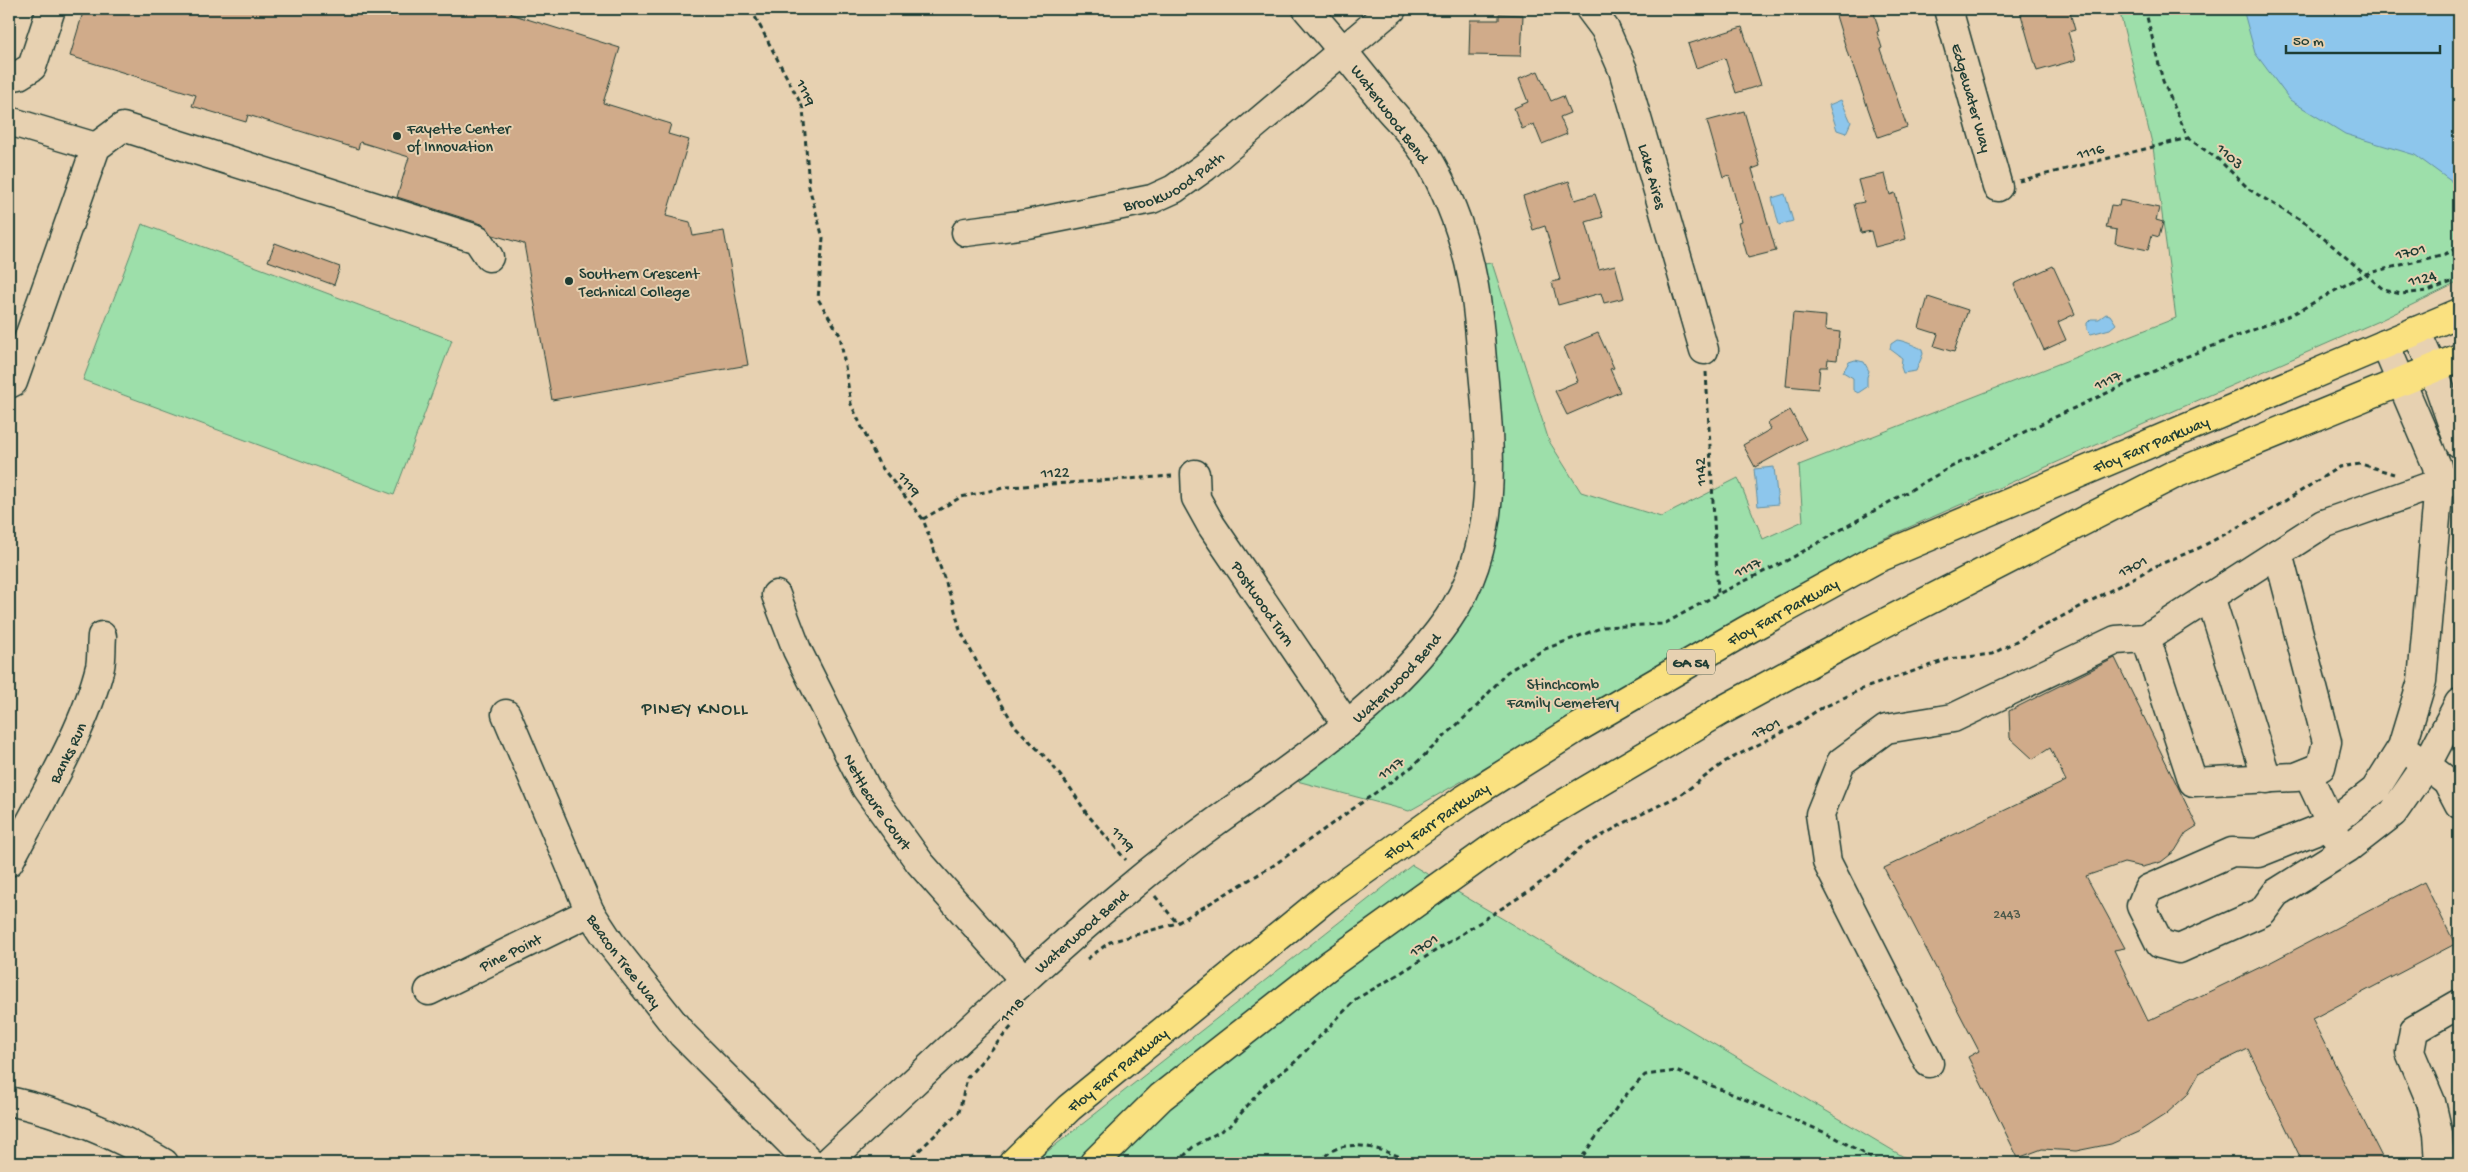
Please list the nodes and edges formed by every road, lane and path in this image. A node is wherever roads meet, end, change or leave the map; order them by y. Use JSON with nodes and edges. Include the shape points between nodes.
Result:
{"nodes":[{"id":1,"x":51,"y":9,"type":"edge"},
{"id":2,"x":750,"y":9,"type":"edge"},
{"id":3,"x":1307,"y":9,"type":"edge"},
{"id":4,"x":1392,"y":9,"type":"edge"},
{"id":5,"x":1590,"y":9,"type":"edge"},
{"id":6,"x":1948,"y":9,"type":"edge"},
{"id":7,"x":2144,"y":9,"type":"edge"},
{"id":8,"x":1343,"y":51,"type":"junction"},
{"id":9,"x":9,"y":77,"type":"edge"},
{"id":10,"x":9,"y":121,"type":"edge"},
{"id":11,"x":2188,"y":138,"type":"junction"},
{"id":12,"x":96,"y":147,"type":"junction"},
{"id":13,"x":1998,"y":187,"type":"joint"},
{"id":14,"x":966,"y":232,"type":"dead end"},
{"id":15,"x":2459,"y":247,"type":"edge"},
{"id":16,"x":489,"y":257,"type":"dead end"},
{"id":17,"x":2365,"y":274,"type":"junction"},
{"id":18,"x":2459,"y":279,"type":"edge"},
{"id":19,"x":2459,"y":313,"type":"edge"},
{"id":20,"x":2416,"y":331,"type":"junction"},
{"id":21,"x":2385,"y":344,"type":"junction"},
{"id":22,"x":1704,"y":350,"type":"joint"},
{"id":23,"x":2459,"y":358,"type":"edge"},
{"id":24,"x":2433,"y":370,"type":"junction"},
{"id":25,"x":2401,"y":382,"type":"junction"},
{"id":26,"x":9,"y":384,"type":"edge"},
{"id":27,"x":2459,"y":443,"type":"edge"},
{"id":28,"x":1195,"y":474,"type":"joint"},
{"id":29,"x":2397,"y":474,"type":"dead end"},
{"id":30,"x":2449,"y":482,"type":"edge"},
{"id":31,"x":923,"y":519,"type":"junction"},
{"id":32,"x":2278,"y":553,"type":"junction"},
{"id":33,"x":1718,"y":594,"type":"junction"},
{"id":34,"x":776,"y":595,"type":"dead end"},
{"id":35,"x":2210,"y":596,"type":"junction"},
{"id":36,"x":102,"y":636,"type":"dead end"},
{"id":37,"x":2146,"y":638,"type":"junction"},
{"id":38,"x":2459,"y":703,"type":"edge"},
{"id":39,"x":506,"y":714,"type":"dead end"},
{"id":40,"x":1347,"y":726,"type":"junction"},
{"id":41,"x":2402,"y":746,"type":"junction"},
{"id":42,"x":2307,"y":773,"type":"junction"},
{"id":43,"x":2267,"y":778,"type":"junction"},
{"id":44,"x":2448,"y":781,"type":"edge"},
{"id":45,"x":2331,"y":824,"type":"junction"},
{"id":46,"x":2344,"y":850,"type":"junction"},
{"id":47,"x":9,"y":862,"type":"edge"},
{"id":48,"x":1141,"y":878,"type":"junction"},
{"id":49,"x":590,"y":912,"type":"junction"},
{"id":50,"x":1178,"y":923,"type":"junction"},
{"id":51,"x":1080,"y":964,"type":"dead end"},
{"id":52,"x":1024,"y":980,"type":"junction"},
{"id":53,"x":429,"y":990,"type":"dead end"},
{"id":54,"x":2459,"y":1004,"type":"edge"},
{"id":55,"x":1017,"y":1020,"type":"dead end"},
{"id":56,"x":1929,"y":1063,"type":"dead end"},
{"id":57,"x":9,"y":1101,"type":"edge"},
{"id":58,"x":164,"y":1163,"type":"edge"},
{"id":59,"x":811,"y":1163,"type":"edge"},
{"id":60,"x":827,"y":1163,"type":"edge"},
{"id":61,"x":906,"y":1163,"type":"edge"},
{"id":62,"x":1014,"y":1163,"type":"edge"},
{"id":63,"x":1094,"y":1163,"type":"edge"},
{"id":64,"x":1177,"y":1163,"type":"edge"},
{"id":65,"x":1320,"y":1163,"type":"edge"},
{"id":66,"x":1416,"y":1163,"type":"edge"},
{"id":67,"x":1578,"y":1163,"type":"edge"},
{"id":68,"x":1880,"y":1163,"type":"edge"},
{"id":69,"x":2440,"y":1163,"type":"edge"}],
"edges":[{"from":1,"to":9,"type":"street","via":[[32,67]]},
{"from":2,"to":31,"type":"path","name":"1119","via":[[803,108],[809,187],[823,238],[818,300],[840,335],[850,404],[879,464]]},
{"from":3,"to":8,"type":"street","name":"Waterwood Bend"},
{"from":4,"to":8,"type":"street","name":"Brookwood Path"},
{"from":5,"to":22,"type":"street","name":"Lake Aires","via":[[1605,29],[1622,70]]},
{"from":6,"to":13,"type":"street","name":"Edgewater Way"},
{"from":7,"to":11,"type":"path","via":[[2162,81]]},
{"from":8,"to":14,"type":"street","name":"Brookwood Path","via":[[1205,167],[1174,189],[1152,199],[1111,209]]},
{"from":8,"to":40,"type":"street","name":"Waterwood Bend","via":[[1424,153],[1457,225],[1474,284],[1489,454],[1481,547],[1472,574],[1450,617],[1413,663]]},
{"from":10,"to":12,"type":"street"},
{"from":11,"to":13,"type":"path","name":"1116"},
{"from":11,"to":17,"type":"path","name":"1103","via":[[2219,160],[2250,190],[2307,224]]},
{"from":12,"to":16,"type":"street","via":[[123,126],[477,239]]},
{"from":12,"to":26,"type":"street","via":[[13,382]]},
{"from":15,"to":17,"type":"path","name":"1701","via":[[2445,254]]},
{"from":17,"to":18,"type":"path","name":"1124","via":[[2384,290],[2401,294],[2428,291]]},
{"from":17,"to":33,"type":"path","name":"1117","via":[[2293,314],[2183,358],[1949,468],[1788,560]]},
{"from":19,"to":20,"type":"main road","name":"Floy Farr Parkway","number":"GA 54"},
{"from":20,"to":21,"type":"main road","name":"Floy Farr Parkway","number":"GA 54"},
{"from":20,"to":24,"type":"street"},
{"from":21,"to":25,"type":"street"},
{"from":21,"to":62,"type":"main road","name":"Floy Farr Parkway","number":"GA 54","via":[[1876,558],[1579,727],[1463,800],[1327,897],[1069,1108]]},
{"from":22,"to":33,"type":"path","name":"1142"},
{"from":23,"to":24,"type":"main road"},
{"from":24,"to":25,"type":"main road"},
{"from":24,"to":27,"type":"street"},
{"from":25,"to":30,"type":"street","via":[[2437,466]]},
{"from":25,"to":63,"type":"main road","via":[[2158,482],[1863,634],[1722,711],[1509,836],[1332,963],[1169,1091]]},
{"from":28,"to":31,"type":"path","name":"1122","via":[[1008,487],[961,497]]},
{"from":28,"to":40,"type":"street","name":"Postwood Turn","via":[[1196,498],[1211,525]]},
{"from":29,"to":64,"type":"path","name":"1701","via":[[2361,464],[2340,467],[2269,511],[2199,548],[2156,566],[1992,654],[1949,660],[1862,690],[1818,710],[1792,728],[1726,761],[1682,794],[1580,848],[1529,891],[1356,999],[1295,1062],[1265,1085],[1231,1125],[1193,1148]]},
{"from":30,"to":32,"type":"street","via":[[2323,524]]},
{"from":30,"to":41,"type":"street","via":[[2422,682]]},
{"from":31,"to":48,"type":"path","name":"1119","via":[[960,630],[981,670],[1016,726],[1048,760],[1087,814]]},
{"from":32,"to":35,"type":"street"},
{"from":32,"to":42,"type":"street","via":[[2327,742],[2321,767]]},
{"from":33,"to":50,"type":"path","name":"1117","via":[[1664,624],[1602,627],[1545,649],[1507,672],[1478,705],[1413,766],[1274,865]]},
{"from":34,"to":52,"type":"street","name":"Nettlecure Court","via":[[797,650],[866,788],[920,863]]},
{"from":35,"to":37,"type":"street"},
{"from":35,"to":43,"type":"street"},
{"from":36,"to":47,"type":"street","name":"Banks Run","via":[[100,665],[90,701]]},
{"from":37,"to":43,"type":"street","via":[[2193,782]]},
{"from":37,"to":56,"type":"street","via":[[2116,640],[1952,718],[1886,729],[1841,762],[1820,814],[1827,862]]},
{"from":38,"to":44,"type":"street"},
{"from":39,"to":49,"type":"street","name":"Beacon Tree Way"},
{"from":40,"to":48,"type":"street","name":"Waterwood Bend"},
{"from":41,"to":44,"type":"street"},
{"from":41,"to":45,"type":"street","via":[[2375,790]]},
{"from":42,"to":43,"type":"street","via":[[2296,777]]},
{"from":42,"to":45,"type":"street"},
{"from":44,"to":46,"type":"street","via":[[2393,813]]},
{"from":45,"to":46,"type":"street"},
{"from":45,"to":46,"type":"street","via":[[2258,854],[2232,852],[2148,889],[2141,906],[2160,944],[2179,949],[2262,912],[2276,893]]},
{"from":48,"to":50,"type":"path","name":"1119"},
{"from":48,"to":52,"type":"street","name":"Waterwood Bend"},
{"from":49,"to":53,"type":"street","name":"Pine Point"},
{"from":49,"to":59,"type":"street","name":"Beacon Tree Way","via":[[682,1034]]},
{"from":50,"to":51,"type":"path","via":[[1110,942]]},
{"from":52,"to":60,"type":"street","name":"Waterwood Bend"},
{"from":54,"to":69,"type":"street","via":[[2414,1030],[2410,1052],[2431,1102]]},
{"from":55,"to":61,"type":"path","name":"1118","via":[[967,1078],[959,1112]]},
{"from":57,"to":58,"type":"street","via":[[114,1134]]},
{"from":65,"to":66,"type":"path","via":[[1326,1154],[1341,1146],[1390,1152]]},
{"from":67,"to":68,"type":"path","via":[[1624,1097],[1645,1075],[1676,1071],[1830,1135]]}]}
